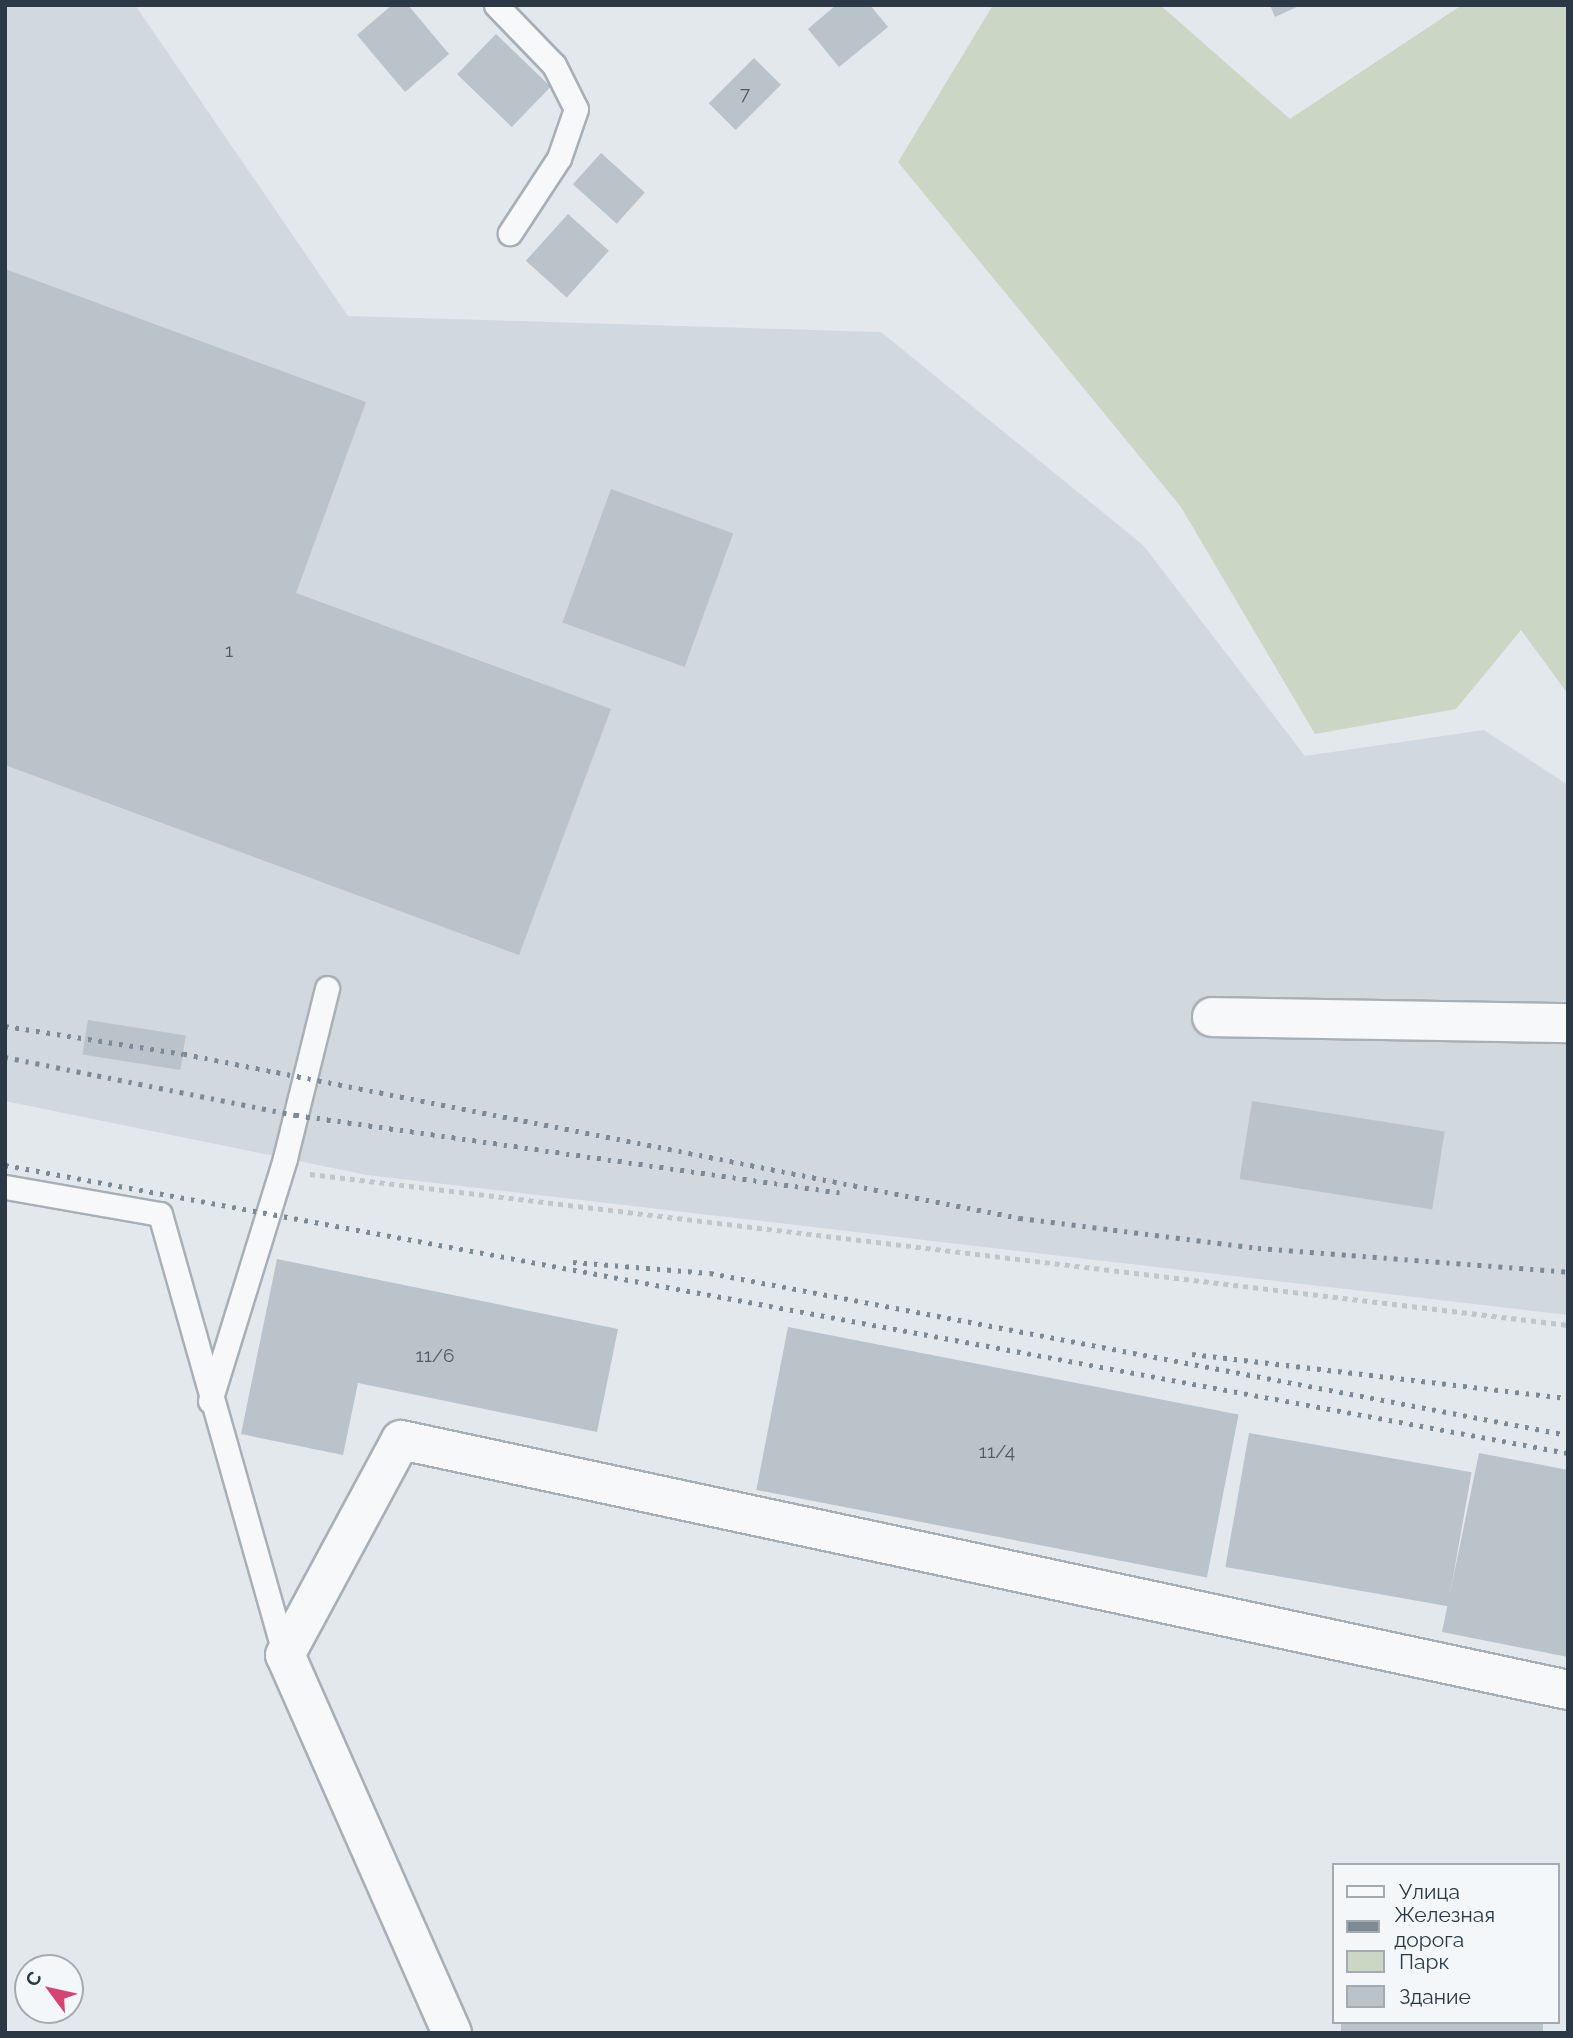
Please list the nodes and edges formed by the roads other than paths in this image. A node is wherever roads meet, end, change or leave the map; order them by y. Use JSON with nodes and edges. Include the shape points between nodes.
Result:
{"nodes":[{"id":1,"x":496,"y":5,"type":"edge"},
{"id":2,"x":510,"y":233,"type":"dead end"},
{"id":3,"x":327,"y":988,"type":"dead end"},
{"id":4,"x":1212,"y":1017,"type":"dead end"},
{"id":5,"x":1568,"y":1023,"type":"edge"},
{"id":6,"x":5,"y":1187,"type":"edge"},
{"id":7,"x":209,"y":1401,"type":"junction"},
{"id":8,"x":285,"y":1656,"type":"junction"},
{"id":9,"x":1568,"y":1690,"type":"edge"},
{"id":10,"x":452,"y":2033,"type":"edge"}],
"edges":[{"from":1,"to":2,"type":"lane","via":[[554,65],[576,109],[559,158]]},
{"from":3,"to":7,"type":"lane","via":[[282,1171]]},
{"from":4,"to":5,"type":"street"},
{"from":6,"to":7,"type":"lane","via":[[160,1214]]},
{"from":7,"to":8,"type":"lane"},
{"from":8,"to":9,"type":"street","via":[[401,1440]]},
{"from":8,"to":10,"type":"street"}]}
